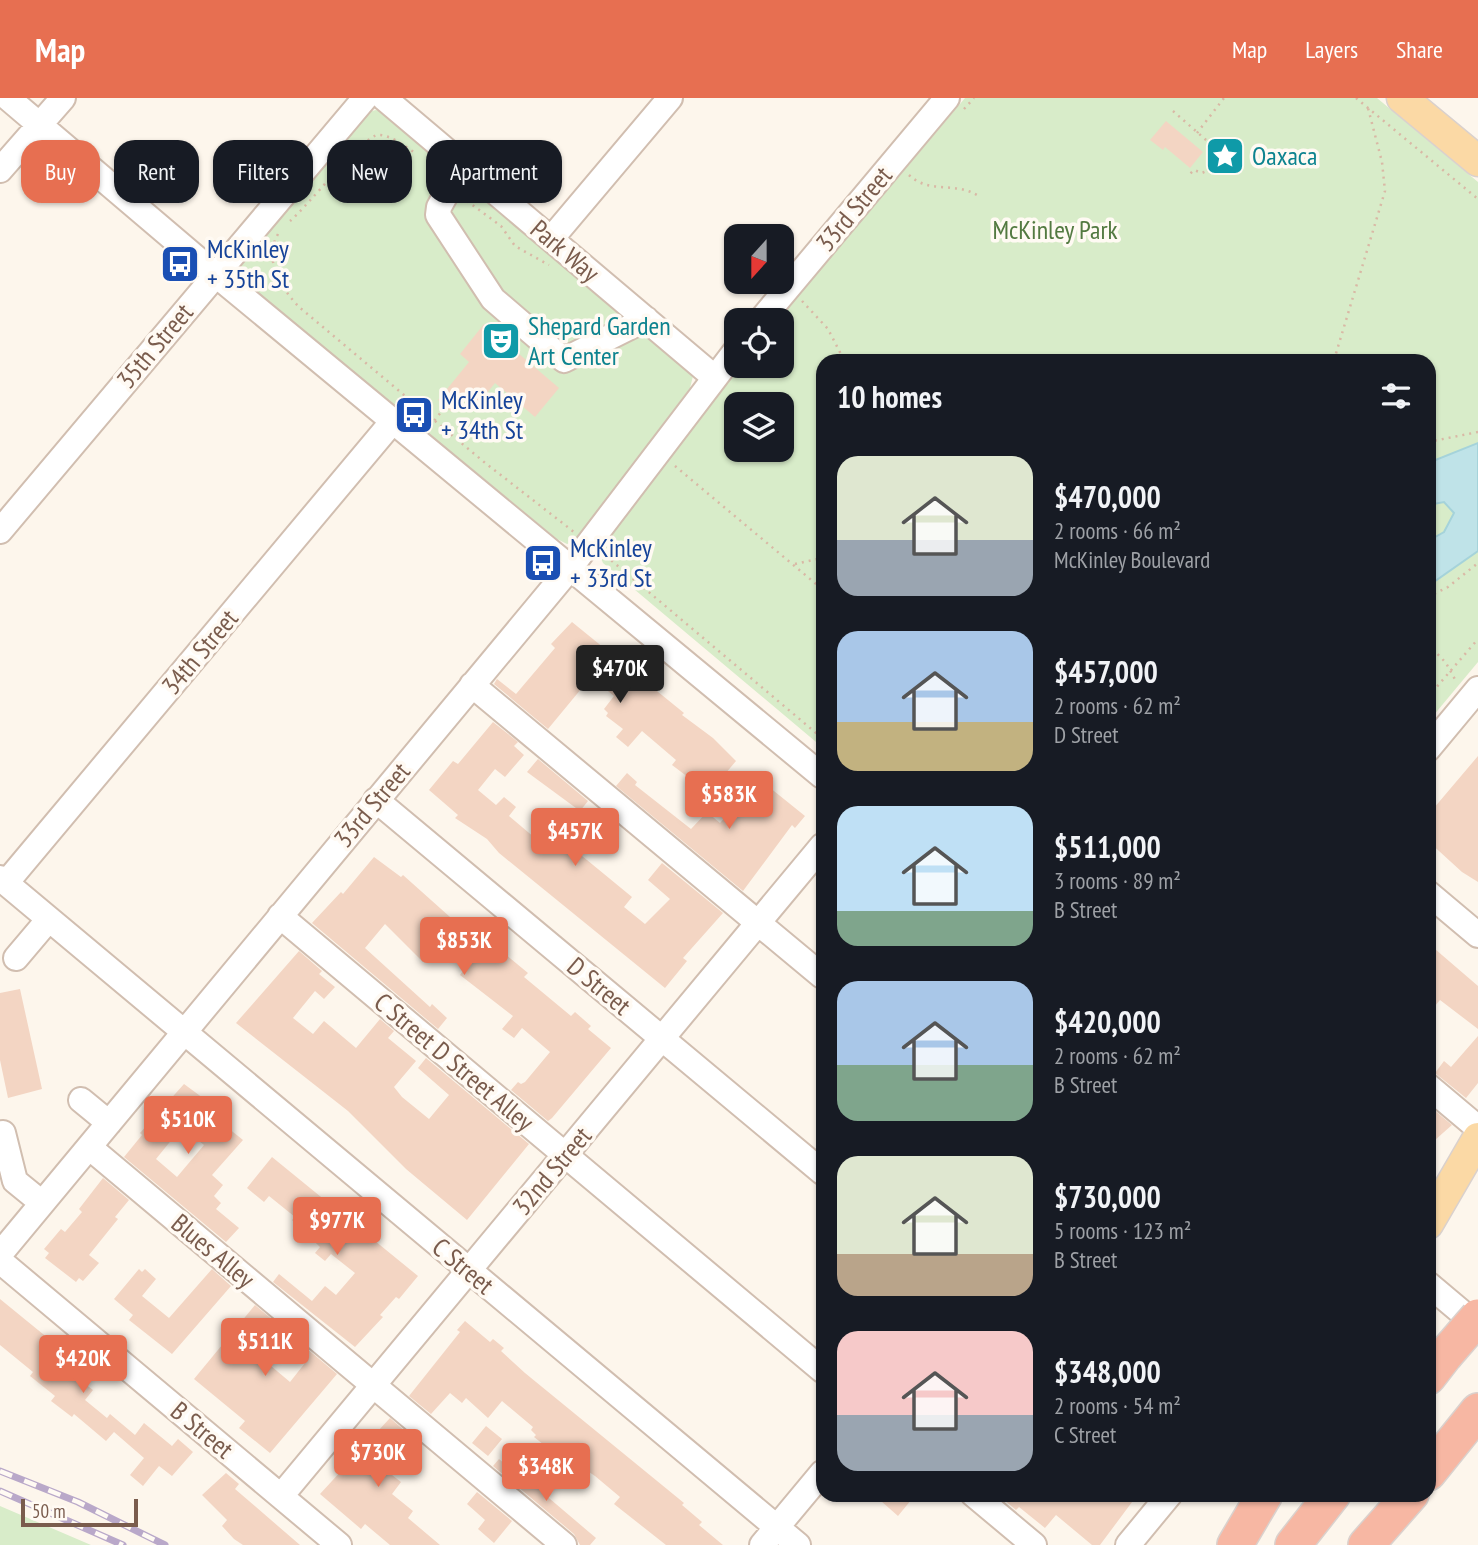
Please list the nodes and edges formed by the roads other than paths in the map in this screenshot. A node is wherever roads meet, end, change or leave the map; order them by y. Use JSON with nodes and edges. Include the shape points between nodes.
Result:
{"nodes":[{"id":1,"x":8,"y":98,"type":"edge"},
{"id":2,"x":63,"y":98,"type":"edge"},
{"id":3,"x":365,"y":98,"type":"edge"},
{"id":4,"x":384,"y":98,"type":"edge"},
{"id":5,"x":670,"y":98,"type":"edge"},
{"id":6,"x":947,"y":98,"type":"edge"},
{"id":7,"x":1402,"y":98,"type":"edge"},
{"id":8,"x":38,"y":123,"type":"junction"},
{"id":9,"x":426,"y":142,"type":"edge"},
{"id":10,"x":1478,"y":161,"type":"edge"},
{"id":11,"x":0,"y":170,"type":"edge"},
{"id":12,"x":442,"y":203,"type":"edge"},
{"id":13,"x":499,"y":203,"type":"edge"},
{"id":14,"x":551,"y":239,"type":"junction"},
{"id":15,"x":215,"y":274,"type":"junction"},
{"id":16,"x":771,"y":308,"type":"edge"},
{"id":17,"x":646,"y":319,"type":"junction"},
{"id":18,"x":724,"y":365,"type":"edge"},
{"id":19,"x":714,"y":377,"type":"junction"},
{"id":20,"x":393,"y":421,"type":"junction"},
{"id":21,"x":0,"y":531,"type":"edge"},
{"id":22,"x":570,"y":568,"type":"junction"},
{"id":23,"x":472,"y":685,"type":"junction"},
{"id":24,"x":1468,"y":686,"type":"edge"},
{"id":25,"x":1436,"y":736,"type":"edge"},
{"id":26,"x":816,"y":771,"type":"edge"},
{"id":27,"x":376,"y":800,"type":"junction"},
{"id":28,"x":816,"y":853,"type":"edge"},
{"id":29,"x":3,"y":880,"type":"edge"},
{"id":30,"x":1436,"y":899,"type":"edge"},
{"id":31,"x":280,"y":916,"type":"junction"},
{"id":32,"x":48,"y":919,"type":"junction"},
{"id":33,"x":759,"y":924,"type":"junction"},
{"id":34,"x":1477,"y":931,"type":"edge"},
{"id":35,"x":16,"y":958,"type":"dead end"},
{"id":36,"x":816,"y":971,"type":"edge"},
{"id":37,"x":183,"y":1033,"type":"junction"},
{"id":38,"x":663,"y":1038,"type":"junction"},
{"id":39,"x":1436,"y":1093,"type":"edge"},
{"id":40,"x":81,"y":1100,"type":"dead end"},
{"id":41,"x":108,"y":1123,"type":"junction"},
{"id":42,"x":1478,"y":1128,"type":"edge"},
{"id":43,"x":3,"y":1133,"type":"dead end"},
{"id":44,"x":1478,"y":1137,"type":"edge"},
{"id":45,"x":89,"y":1147,"type":"junction"},
{"id":46,"x":565,"y":1155,"type":"junction"},
{"id":47,"x":816,"y":1167,"type":"edge"},
{"id":48,"x":1436,"y":1185,"type":"edge"},
{"id":49,"x":42,"y":1203,"type":"junction"},
{"id":50,"x":1436,"y":1210,"type":"edge"},
{"id":51,"x":0,"y":1254,"type":"edge"},
{"id":52,"x":0,"y":1261,"type":"edge"},
{"id":53,"x":469,"y":1270,"type":"junction"},
{"id":54,"x":1436,"y":1291,"type":"edge"},
{"id":55,"x":1478,"y":1317,"type":"edge"},
{"id":56,"x":1478,"y":1326,"type":"edge"},
{"id":57,"x":816,"y":1365,"type":"edge"},
{"id":58,"x":1437,"y":1366,"type":"edge"},
{"id":59,"x":372,"y":1386,"type":"junction"},
{"id":60,"x":1478,"y":1411,"type":"edge"},
{"id":61,"x":1436,"y":1463,"type":"edge"},
{"id":62,"x":816,"y":1480,"type":"edge"},
{"id":63,"x":281,"y":1496,"type":"junction"},
{"id":64,"x":983,"y":1502,"type":"edge"},
{"id":65,"x":1163,"y":1502,"type":"edge"},
{"id":66,"x":1260,"y":1502,"type":"edge"},
{"id":67,"x":1327,"y":1502,"type":"edge"},
{"id":68,"x":1403,"y":1502,"type":"edge"},
{"id":69,"x":769,"y":1536,"type":"edge"},
{"id":70,"x":339,"y":1545,"type":"edge"},
{"id":71,"x":564,"y":1545,"type":"edge"},
{"id":72,"x":798,"y":1545,"type":"edge"},
{"id":73,"x":1034,"y":1545,"type":"edge"},
{"id":74,"x":1128,"y":1545,"type":"edge"},
{"id":75,"x":1235,"y":1545,"type":"edge"},
{"id":76,"x":1293,"y":1545,"type":"edge"},
{"id":77,"x":1366,"y":1545,"type":"edge"}],
"edges":[{"from":1,"to":8,"type":"street"},
{"from":2,"to":8,"type":"street"},
{"from":3,"to":15,"type":"street","name":"35th Street"},
{"from":4,"to":9,"type":"street","name":"Park Way"},
{"from":5,"to":14,"type":"street"},
{"from":6,"to":16,"type":"street","name":"33rd Street"},
{"from":7,"to":10,"type":"main road"},
{"from":8,"to":11,"type":"street"},
{"from":8,"to":15,"type":"street"},
{"from":12,"to":17,"type":"street","via":[[438,212],[448,233],[493,299],[564,360]]},
{"from":13,"to":14,"type":"street","name":"Park Way"},
{"from":14,"to":17,"type":"street","name":"Park Way"},
{"from":15,"to":20,"type":"street"},
{"from":15,"to":21,"type":"street","name":"35th Street"},
{"from":17,"to":19,"type":"street","name":"Park Way"},
{"from":18,"to":19,"type":"street","name":"33rd Street"},
{"from":19,"to":22,"type":"street","name":"33rd Street"},
{"from":20,"to":22,"type":"street"},
{"from":20,"to":29,"type":"street","name":"34th Street"},
{"from":22,"to":23,"type":"street","name":"33rd Street"},
{"from":22,"to":26,"type":"street"},
{"from":23,"to":27,"type":"street","name":"33rd Street"},
{"from":23,"to":33,"type":"street"},
{"from":24,"to":25,"type":"street"},
{"from":27,"to":31,"type":"street","name":"33rd Street"},
{"from":27,"to":38,"type":"street","name":"D Street"},
{"from":28,"to":33,"type":"street","name":"32nd Street"},
{"from":29,"to":32,"type":"street","name":"C Street"},
{"from":30,"to":34,"type":"street"},
{"from":31,"to":37,"type":"street","name":"33rd Street"},
{"from":31,"to":46,"type":"street","name":"C Street D Street Alley"},
{"from":32,"to":35,"type":"street"},
{"from":32,"to":37,"type":"street","name":"C Street"},
{"from":33,"to":36,"type":"street"},
{"from":33,"to":38,"type":"street","name":"32nd Street"},
{"from":37,"to":41,"type":"street","name":"33rd Street"},
{"from":37,"to":53,"type":"street","name":"C Street"},
{"from":38,"to":46,"type":"street","name":"32nd Street"},
{"from":38,"to":47,"type":"street","name":"D Street"},
{"from":39,"to":42,"type":"street"},
{"from":40,"to":41,"type":"street"},
{"from":41,"to":45,"type":"street","name":"33rd Street"},
{"from":43,"to":49,"type":"street","via":[[15,1181]]},
{"from":44,"to":48,"type":"street"},
{"from":44,"to":50,"type":"main road"},
{"from":45,"to":49,"type":"street","name":"33rd Street"},
{"from":45,"to":59,"type":"street","name":"Blues Alley","via":[[249,1288]]},
{"from":46,"to":53,"type":"street","name":"32nd Street"},
{"from":46,"to":57,"type":"street","name":"C Street D Street Alley"},
{"from":49,"to":51,"type":"street","name":"33rd Street"},
{"from":52,"to":63,"type":"street","name":"B Street","via":[[167,1387]]},
{"from":53,"to":59,"type":"street","name":"32nd Street"},
{"from":53,"to":69,"type":"street","name":"C Street"},
{"from":54,"to":56,"type":"street"},
{"from":55,"to":58,"type":"highway","bridge":true},
{"from":59,"to":63,"type":"street","name":"32nd Street"},
{"from":59,"to":71,"type":"street","name":"Blues Alley"},
{"from":60,"to":61,"type":"highway"},
{"from":62,"to":69,"type":"street"},
{"from":63,"to":70,"type":"street","name":"B Street"},
{"from":64,"to":73,"type":"street"},
{"from":65,"to":74,"type":"street"},
{"from":66,"to":75,"type":"highway"},
{"from":67,"to":76,"type":"highway"},
{"from":68,"to":77,"type":"highway"},
{"from":69,"to":72,"type":"street","name":"C Street"}]}
